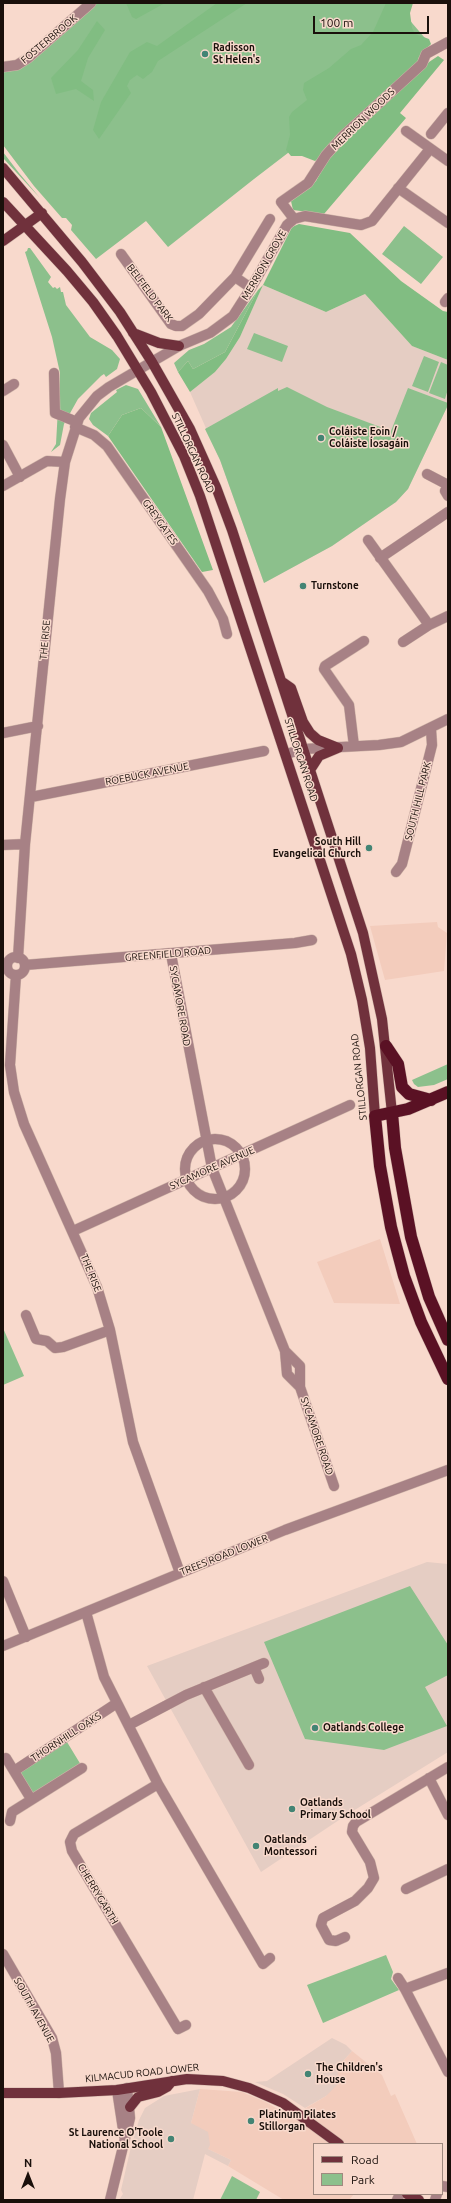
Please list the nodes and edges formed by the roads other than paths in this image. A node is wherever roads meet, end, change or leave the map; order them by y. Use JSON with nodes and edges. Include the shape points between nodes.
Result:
{"nodes":[{"id":1,"x":91,"y":3,"type":"edge"},
{"id":2,"x":448,"y":42,"type":"edge"},
{"id":3,"x":3,"y":67,"type":"edge"},
{"id":4,"x":448,"y":113,"type":"edge"},
{"id":5,"x":406,"y":131,"type":"dead end"},
{"id":6,"x":431,"y":134,"type":"dead end"},
{"id":7,"x":430,"y":149,"type":"junction"},
{"id":8,"x":448,"y":161,"type":"edge"},
{"id":9,"x":3,"y":168,"type":"edge"},
{"id":10,"x":398,"y":188,"type":"junction"},
{"id":11,"x":3,"y":202,"type":"edge"},
{"id":12,"x":42,"y":213,"type":"junction"},
{"id":13,"x":270,"y":219,"type":"dead end"},
{"id":14,"x":294,"y":219,"type":"junction"},
{"id":15,"x":448,"y":223,"type":"edge"},
{"id":16,"x":26,"y":226,"type":"junction"},
{"id":17,"x":3,"y":241,"type":"edge"},
{"id":18,"x":121,"y":254,"type":"dead end"},
{"id":19,"x":234,"y":277,"type":"junction"},
{"id":20,"x":251,"y":288,"type":"junction"},
{"id":21,"x":133,"y":333,"type":"junction"},
{"id":22,"x":179,"y":346,"type":"junction"},
{"id":23,"x":152,"y":362,"type":"junction"},
{"id":24,"x":138,"y":370,"type":"junction"},
{"id":25,"x":54,"y":372,"type":"dead end"},
{"id":26,"x":14,"y":384,"type":"dead end"},
{"id":27,"x":3,"y":391,"type":"edge"},
{"id":28,"x":76,"y":424,"type":"junction"},
{"id":29,"x":3,"y":445,"type":"edge"},
{"id":30,"x":65,"y":462,"type":"junction"},
{"id":31,"x":427,"y":474,"type":"dead end"},
{"id":32,"x":20,"y":477,"type":"junction"},
{"id":33,"x":3,"y":486,"type":"edge"},
{"id":34,"x":448,"y":496,"type":"edge"},
{"id":35,"x":448,"y":512,"type":"edge"},
{"id":36,"x":368,"y":540,"type":"dead end"},
{"id":37,"x":380,"y":558,"type":"junction"},
{"id":38,"x":448,"y":616,"type":"edge"},
{"id":39,"x":429,"y":625,"type":"junction"},
{"id":40,"x":227,"y":634,"type":"dead end"},
{"id":41,"x":364,"y":641,"type":"dead end"},
{"id":42,"x":403,"y":642,"type":"dead end"},
{"id":43,"x":281,"y":681,"type":"junction"},
{"id":44,"x":291,"y":710,"type":"junction"},
{"id":45,"x":273,"y":715,"type":"junction"},
{"id":46,"x":448,"y":719,"type":"edge"},
{"id":47,"x":38,"y":726,"type":"junction"},
{"id":48,"x":431,"y":729,"type":"junction"},
{"id":49,"x":3,"y":733,"type":"edge"},
{"id":50,"x":354,"y":746,"type":"junction"},
{"id":51,"x":338,"y":748,"type":"junction"},
{"id":52,"x":304,"y":749,"type":"junction"},
{"id":53,"x":264,"y":751,"type":"dead end"},
{"id":54,"x":286,"y":754,"type":"junction"},
{"id":55,"x":310,"y":770,"type":"junction"},
{"id":56,"x":31,"y":797,"type":"junction"},
{"id":57,"x":25,"y":844,"type":"junction"},
{"id":58,"x":3,"y":845,"type":"edge"},
{"id":59,"x":396,"y":872,"type":"dead end"},
{"id":60,"x":312,"y":940,"type":"dead end"},
{"id":61,"x":171,"y":954,"type":"junction"},
{"id":62,"x":21,"y":961,"type":"junction"},
{"id":63,"x":5,"y":967,"type":"edge"},
{"id":64,"x":16,"y":975,"type":"junction"},
{"id":65,"x":386,"y":1046,"type":"junction"},
{"id":66,"x":373,"y":1083,"type":"junction"},
{"id":67,"x":448,"y":1092,"type":"edge"},
{"id":68,"x":431,"y":1100,"type":"junction"},
{"id":69,"x":350,"y":1105,"type":"dead end"},
{"id":70,"x":392,"y":1113,"type":"junction"},
{"id":71,"x":375,"y":1116,"type":"junction"},
{"id":72,"x":206,"y":1139,"type":"junction"},
{"id":73,"x":241,"y":1154,"type":"junction"},
{"id":74,"x":212,"y":1168,"type":"junction"},
{"id":75,"x":188,"y":1179,"type":"junction"},
{"id":76,"x":224,"y":1198,"type":"junction"},
{"id":77,"x":73,"y":1231,"type":"junction"},
{"id":78,"x":26,"y":1315,"type":"dead end"},
{"id":79,"x":110,"y":1330,"type":"junction"},
{"id":80,"x":448,"y":1340,"type":"edge"},
{"id":81,"x":448,"y":1379,"type":"edge"},
{"id":82,"x":448,"y":1470,"type":"edge"},
{"id":83,"x":334,"y":1486,"type":"dead end"},
{"id":84,"x":180,"y":1573,"type":"junction"},
{"id":85,"x":3,"y":1581,"type":"edge"},
{"id":86,"x":86,"y":1612,"type":"junction"},
{"id":87,"x":26,"y":1637,"type":"junction"},
{"id":88,"x":3,"y":1646,"type":"edge"},
{"id":89,"x":259,"y":1680,"type":"dead end"},
{"id":90,"x":204,"y":1687,"type":"junction"},
{"id":91,"x":117,"y":1703,"type":"junction"},
{"id":92,"x":129,"y":1725,"type":"junction"},
{"id":93,"x":6,"y":1758,"type":"dead end"},
{"id":94,"x":249,"y":1765,"type":"dead end"},
{"id":95,"x":448,"y":1767,"type":"edge"},
{"id":96,"x":82,"y":1768,"type":"dead end"},
{"id":97,"x":14,"y":1771,"type":"junction"},
{"id":98,"x":429,"y":1778,"type":"junction"},
{"id":99,"x":158,"y":1784,"type":"junction"},
{"id":100,"x":31,"y":1799,"type":"junction"},
{"id":101,"x":448,"y":1814,"type":"edge"},
{"id":102,"x":10,"y":1821,"type":"dead end"},
{"id":103,"x":448,"y":1869,"type":"edge"},
{"id":104,"x":406,"y":1889,"type":"dead end"},
{"id":105,"x":345,"y":1937,"type":"dead end"},
{"id":106,"x":3,"y":1954,"type":"edge"},
{"id":107,"x":270,"y":1958,"type":"dead end"},
{"id":108,"x":448,"y":1973,"type":"edge"},
{"id":109,"x":398,"y":1978,"type":"dead end"},
{"id":110,"x":405,"y":1989,"type":"junction"},
{"id":111,"x":186,"y":2025,"type":"dead end"},
{"id":112,"x":444,"y":2056,"type":"edge"},
{"id":113,"x":448,"y":2072,"type":"edge"},
{"id":114,"x":172,"y":2081,"type":"junction"},
{"id":115,"x":122,"y":2089,"type":"junction"},
{"id":116,"x":3,"y":2093,"type":"edge"},
{"id":117,"x":59,"y":2093,"type":"junction"},
{"id":118,"x":130,"y":2107,"type":"junction"},
{"id":119,"x":124,"y":2138,"type":"junction"},
{"id":120,"x":337,"y":2143,"type":"edge"},
{"id":121,"x":409,"y":2195,"type":"edge"},
{"id":122,"x":110,"y":2200,"type":"edge"},
{"id":123,"x":419,"y":2200,"type":"edge"}],
"edges":[{"from":1,"to":3,"type":"street","name":"FOSTERBROOK","via":[[28,58],[17,65]]},
{"from":2,"to":14,"type":"street","name":"MERRION WOODS","via":[[426,54],[422,64],[343,136],[308,183],[281,202]]},
{"from":4,"to":6,"type":"street"},
{"from":5,"to":7,"type":"street"},
{"from":7,"to":8,"type":"street"},
{"from":7,"to":10,"type":"street"},
{"from":9,"to":12,"type":"main road","name":"STILLORGAN ROAD"},
{"from":10,"to":14,"type":"street","via":[[372,221],[361,225],[304,216]]},
{"from":10,"to":15,"type":"street"},
{"from":11,"to":16,"type":"main road","name":"STILLORGAN ROAD"},
{"from":12,"to":16,"type":"main road"},
{"from":12,"to":21,"type":"main road","name":"STILLORGAN ROAD","via":[[94,276]]},
{"from":13,"to":19,"type":"street","name":"BELFIELD PARK"},
{"from":14,"to":20,"type":"street","name":"MERRION GROVE","via":[[287,225]]},
{"from":16,"to":17,"type":"main road"},
{"from":16,"to":24,"type":"main road","name":"STILLORGAN ROAD","via":[[93,302]]},
{"from":18,"to":19,"type":"street","name":"BELFIELD PARK","via":[[171,324],[176,326],[182,326],[199,314]]},
{"from":19,"to":20,"type":"street"},
{"from":20,"to":22,"type":"street","name":"MERRION GROVE","via":[[233,316],[222,325]]},
{"from":21,"to":22,"type":"main road","via":[[159,343]]},
{"from":21,"to":23,"type":"main road","name":"STILLORGAN ROAD"},
{"from":22,"to":23,"type":"street","name":"MERRION GROVE"},
{"from":23,"to":24,"type":"street","name":"THE RISE"},
{"from":23,"to":43,"type":"main road","name":"STILLORGAN ROAD","via":[[190,429],[216,487]]},
{"from":24,"to":28,"type":"street","name":"THE RISE","via":[[97,396]]},
{"from":24,"to":45,"type":"main road","name":"STILLORGAN ROAD","via":[[184,456],[200,496]]},
{"from":25,"to":28,"type":"street","name":"GREYGATES","via":[[55,413]]},
{"from":26,"to":27,"type":"street"},
{"from":28,"to":30,"type":"street","name":"THE RISE"},
{"from":28,"to":40,"type":"street","name":"GREYGATES","via":[[106,446],[199,577],[224,619]]},
{"from":29,"to":32,"type":"street"},
{"from":30,"to":32,"type":"street","via":[[47,461]]},
{"from":30,"to":47,"type":"street","name":"THE RISE","via":[[44,642]]},
{"from":31,"to":34,"type":"street","via":[[448,485],[445,491]]},
{"from":32,"to":33,"type":"street"},
{"from":35,"to":37,"type":"street"},
{"from":36,"to":37,"type":"street"},
{"from":37,"to":39,"type":"street"},
{"from":38,"to":39,"type":"street"},
{"from":39,"to":42,"type":"street"},
{"from":41,"to":50,"type":"street","via":[[324,666],[349,705]]},
{"from":43,"to":44,"type":"main road","name":"STILLORGAN ROAD"},
{"from":43,"to":51,"type":"main road","via":[[291,688],[303,722],[310,733],[318,740]]},
{"from":44,"to":45,"type":"main road","via":[[286,718]]},
{"from":44,"to":52,"type":"main road","name":"STILLORGAN ROAD"},
{"from":45,"to":54,"type":"main road","name":"STILLORGAN ROAD"},
{"from":46,"to":48,"type":"street"},
{"from":47,"to":49,"type":"street"},
{"from":47,"to":56,"type":"street","name":"THE RISE"},
{"from":48,"to":50,"type":"street","via":[[401,742],[379,746]]},
{"from":48,"to":59,"type":"street","name":"SOUTH HILL PARK","via":[[432,745],[402,864]]},
{"from":50,"to":51,"type":"street"},
{"from":51,"to":52,"type":"street"},
{"from":51,"to":55,"type":"main road","via":[[319,756]]},
{"from":52,"to":54,"type":"street"},
{"from":52,"to":55,"type":"main road","name":"STILLORGAN ROAD"},
{"from":53,"to":56,"type":"street","name":"ROEBUCK AVENUE"},
{"from":54,"to":66,"type":"main road","name":"STILLORGAN ROAD","via":[[351,954],[362,1000]]},
{"from":55,"to":65,"type":"main road","name":"STILLORGAN ROAD","via":[[363,933],[378,995]]},
{"from":56,"to":57,"type":"street","name":"THE RISE"},
{"from":57,"to":58,"type":"street"},
{"from":57,"to":62,"type":"street","name":"THE RISE"},
{"from":60,"to":61,"type":"street","name":"GREENFIELD ROAD"},
{"from":61,"to":62,"type":"street","name":"GREENFIELD ROAD"},
{"from":61,"to":72,"type":"street","name":"SYCAMORE ROAD"},
{"from":62,"to":63,"type":"street","via":[[10,960]]},
{"from":62,"to":64,"type":"street","via":[[24,971]]},
{"from":63,"to":64,"type":"street","via":[[11,974]]},
{"from":64,"to":77,"type":"street","name":"THE RISE","via":[[10,1065],[14,1092],[24,1124]]},
{"from":65,"to":66,"type":"main road","via":[[387,1073],[380,1085]]},
{"from":65,"to":68,"type":"highway","via":[[398,1064],[402,1087],[409,1094]]},
{"from":65,"to":70,"type":"main road","name":"STILLORGAN ROAD"},
{"from":66,"to":71,"type":"main road","name":"STILLORGAN ROAD"},
{"from":67,"to":68,"type":"highway"},
{"from":68,"to":70,"type":"highway"},
{"from":69,"to":73,"type":"street","name":"SYCAMORE AVENUE"},
{"from":70,"to":71,"type":"highway"},
{"from":70,"to":80,"type":"highway","name":"STILLORGAN ROAD","via":[[395,1148],[411,1237],[431,1302]]},
{"from":71,"to":81,"type":"highway","name":"STILLORGAN ROAD","via":[[380,1166],[391,1227],[404,1276]]},
{"from":72,"to":73,"type":"street","via":[[215,1138],[231,1144]]},
{"from":72,"to":74,"type":"street","name":"SYCAMORE ROAD"},
{"from":72,"to":75,"type":"street","via":[[197,1143],[188,1155]]},
{"from":73,"to":74,"type":"street","name":"SYCAMORE AVENUE"},
{"from":73,"to":76,"type":"street","via":[[245,1170],[244,1179],[233,1193]]},
{"from":74,"to":75,"type":"street","name":"SYCAMORE AVENUE"},
{"from":74,"to":76,"type":"street","name":"SYCAMORE ROAD"},
{"from":75,"to":76,"type":"street","via":[[195,1191],[202,1195]]},
{"from":75,"to":77,"type":"street","name":"SYCAMORE AVENUE"},
{"from":76,"to":83,"type":"street","name":"SYCAMORE ROAD","via":[[285,1351],[287,1374],[300,1387]]},
{"from":77,"to":79,"type":"street","name":"THE RISE","via":[[98,1287]]},
{"from":78,"to":79,"type":"street","via":[[36,1339],[47,1341],[55,1348]]},
{"from":79,"to":84,"type":"street","name":"THE RISE","via":[[133,1442]]},
{"from":82,"to":84,"type":"street","name":"TREES ROAD LOWER","via":[[314,1519]]},
{"from":84,"to":86,"type":"street","name":"TREES ROAD LOWER"},
{"from":85,"to":87,"type":"street"},
{"from":86,"to":87,"type":"street","name":"TREES ROAD LOWER"},
{"from":86,"to":91,"type":"street","via":[[104,1677]]},
{"from":87,"to":88,"type":"street","name":"TREES ROAD LOWER"},
{"from":89,"to":90,"type":"street","via":[[259,1665]]},
{"from":90,"to":92,"type":"street"},
{"from":90,"to":94,"type":"street"},
{"from":91,"to":92,"type":"street"},
{"from":91,"to":97,"type":"street","name":"THORNHILL OAKS"},
{"from":92,"to":99,"type":"street"},
{"from":93,"to":97,"type":"street"},
{"from":95,"to":98,"type":"street"},
{"from":96,"to":100,"type":"street"},
{"from":97,"to":100,"type":"street"},
{"from":98,"to":101,"type":"street"},
{"from":98,"to":105,"type":"street","via":[[356,1822],[352,1832],[373,1868],[374,1878],[355,1900],[323,1918],[321,1925],[329,1940],[336,1941]]},
{"from":99,"to":107,"type":"street","via":[[263,1964]]},
{"from":99,"to":111,"type":"street","name":"CHERRYGARTH","via":[[74,1834],[70,1842],[72,1851],[178,2029]]},
{"from":100,"to":102,"type":"street","via":[[12,1812]]},
{"from":103,"to":104,"type":"street"},
{"from":106,"to":117,"type":"street","name":"SOUTH AVENUE","via":[[52,2038],[56,2053]]},
{"from":108,"to":110,"type":"street"},
{"from":109,"to":110,"type":"street"},
{"from":110,"to":112,"type":"street"},
{"from":112,"to":113,"type":"street"},
{"from":114,"to":115,"type":"main road","name":"KILMACUD ROAD LOWER"},
{"from":114,"to":118,"type":"main road","via":[[158,2092],[138,2097]]},
{"from":114,"to":120,"type":"main road","name":"KILMACUD ROAD LOWER","via":[[206,2079],[249,2088],[292,2108]]},
{"from":115,"to":117,"type":"main road","name":"KILMACUD ROAD LOWER"},
{"from":115,"to":118,"type":"street"},
{"from":115,"to":119,"type":"street"},
{"from":116,"to":117,"type":"main road","name":"KILMACUD ROAD LOWER"},
{"from":118,"to":119,"type":"street","via":[[130,2118]]},
{"from":119,"to":122,"type":"street"},
{"from":121,"to":123,"type":"main road"}]}
